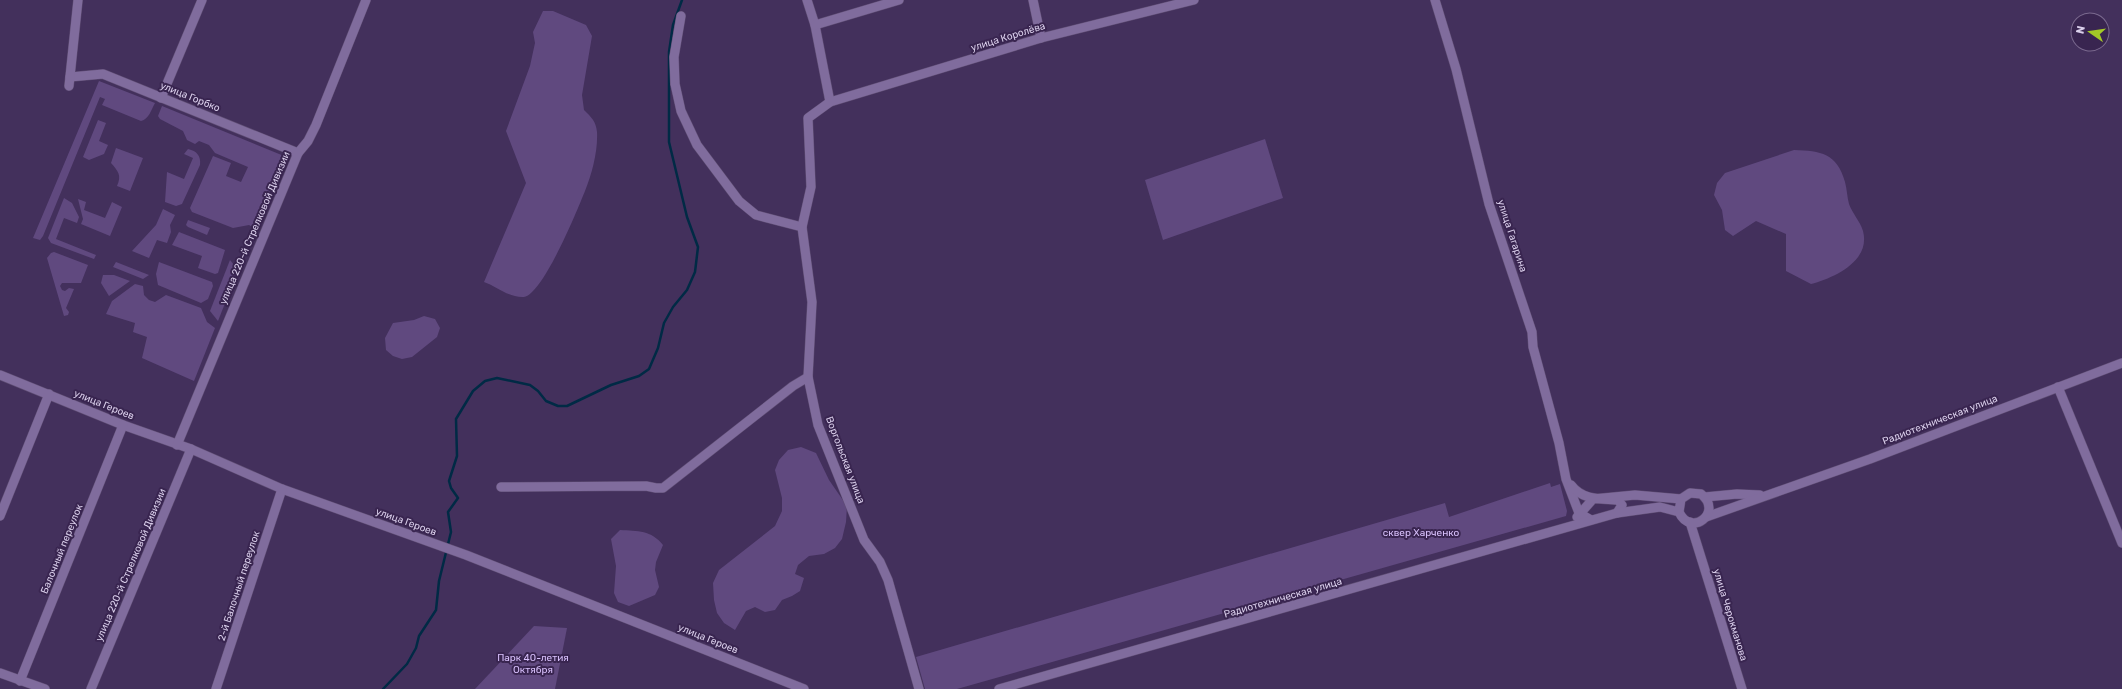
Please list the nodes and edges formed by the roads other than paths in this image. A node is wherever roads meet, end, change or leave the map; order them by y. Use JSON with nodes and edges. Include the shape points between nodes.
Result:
{"nodes":[{"id":1,"x":78,"y":0,"type":"edge"},
{"id":2,"x":202,"y":0,"type":"edge"},
{"id":3,"x":366,"y":0,"type":"edge"},
{"id":4,"x":807,"y":0,"type":"edge"},
{"id":5,"x":899,"y":0,"type":"edge"},
{"id":6,"x":1033,"y":0,"type":"edge"},
{"id":7,"x":1194,"y":0,"type":"edge"},
{"id":8,"x":1435,"y":0,"type":"edge"},
{"id":9,"x":681,"y":16,"type":"dead end"},
{"id":10,"x":815,"y":25,"type":"junction"},
{"id":11,"x":1041,"y":38,"type":"junction"},
{"id":12,"x":162,"y":98,"type":"junction"},
{"id":13,"x":830,"y":102,"type":"junction"},
{"id":14,"x":298,"y":153,"type":"junction"},
{"id":15,"x":802,"y":227,"type":"junction"},
{"id":16,"x":2122,"y":363,"type":"edge"},
{"id":17,"x":0,"y":375,"type":"edge"},
{"id":18,"x":808,"y":377,"type":"junction"},
{"id":19,"x":2058,"y":387,"type":"junction"},
{"id":20,"x":49,"y":394,"type":"junction"},
{"id":21,"x":123,"y":425,"type":"junction"},
{"id":22,"x":177,"y":444,"type":"junction"},
{"id":23,"x":191,"y":449,"type":"junction"},
{"id":24,"x":1566,"y":479,"type":"junction"},
{"id":25,"x":501,"y":487,"type":"dead end"},
{"id":26,"x":282,"y":489,"type":"junction"},
{"id":27,"x":1764,"y":496,"type":"junction"},
{"id":28,"x":1705,"y":497,"type":"junction"},
{"id":29,"x":1593,"y":499,"type":"junction"},
{"id":30,"x":1681,"y":499,"type":"junction"},
{"id":31,"x":1679,"y":512,"type":"junction"},
{"id":32,"x":1579,"y":513,"type":"junction"},
{"id":33,"x":1617,"y":513,"type":"junction"},
{"id":34,"x":0,"y":516,"type":"edge"},
{"id":35,"x":1703,"y":519,"type":"junction"},
{"id":36,"x":1590,"y":520,"type":"junction"},
{"id":37,"x":1690,"y":522,"type":"junction"},
{"id":38,"x":1572,"y":525,"type":"junction"},
{"id":39,"x":2122,"y":543,"type":"edge"},
{"id":40,"x":1698,"y":547,"type":"junction"},
{"id":41,"x":0,"y":673,"type":"edge"},
{"id":42,"x":20,"y":681,"type":"junction"},
{"id":43,"x":45,"y":689,"type":"edge"},
{"id":44,"x":91,"y":689,"type":"edge"},
{"id":45,"x":216,"y":689,"type":"edge"},
{"id":46,"x":804,"y":689,"type":"edge"},
{"id":47,"x":918,"y":689,"type":"edge"},
{"id":48,"x":999,"y":689,"type":"edge"},
{"id":49,"x":1742,"y":689,"type":"edge"}],
"edges":[{"from":1,"to":12,"type":"street","name":"улица Горбко","via":[[70,82],[103,74]]},
{"from":2,"to":12,"type":"street"},
{"from":3,"to":14,"type":"street","name":"улица 220-й Стрелковой Дивизии","via":[[316,124],[308,141]]},
{"from":4,"to":10,"type":"street"},
{"from":5,"to":10,"type":"street"},
{"from":6,"to":11,"type":"street"},
{"from":7,"to":11,"type":"street","name":"улица Королёва"},
{"from":8,"to":24,"type":"street","name":"улица Гагарина","via":[[1456,69],[1489,204],[1532,332],[1533,347],[1560,443]]},
{"from":9,"to":15,"type":"street","via":[[674,57],[675,84],[680,111],[697,145],[738,200],[756,215]]},
{"from":10,"to":13,"type":"street"},
{"from":11,"to":13,"type":"street","name":"улица Королёва"},
{"from":12,"to":14,"type":"street","name":"улица Горбко"},
{"from":13,"to":15,"type":"street","name":"Воргольская улица","via":[[808,118],[811,187]]},
{"from":14,"to":22,"type":"street","name":"улица 220-й Стрелковой Дивизии"},
{"from":15,"to":18,"type":"street","name":"Воргольская улица","via":[[812,302]]},
{"from":16,"to":19,"type":"street","name":"Радиотехническая улица"},
{"from":17,"to":20,"type":"street","name":"улица Героев"},
{"from":18,"to":25,"type":"street","via":[[663,488]]},
{"from":18,"to":47,"type":"street","name":"Воргольская улица","via":[[818,425],[864,540],[880,562],[888,580]]},
{"from":19,"to":27,"type":"street","name":"Радиотехническая улица","via":[[1870,459]]},
{"from":19,"to":39,"type":"street"},
{"from":20,"to":21,"type":"street","name":"улица Героев"},
{"from":20,"to":34,"type":"street"},
{"from":21,"to":22,"type":"street","name":"улица Героев"},
{"from":21,"to":42,"type":"street","name":"Балочный переулок"},
{"from":22,"to":23,"type":"street","name":"улица Героев"},
{"from":23,"to":26,"type":"street","name":"улица Героев"},
{"from":23,"to":44,"type":"street","name":"улица 220-й Стрелковой Дивизии"},
{"from":24,"to":29,"type":"street","via":[[1576,492]]},
{"from":24,"to":32,"type":"street","name":"улица Гагарина"},
{"from":26,"to":45,"type":"street","name":"2-й Балочный переулок"},
{"from":26,"to":46,"type":"street","name":"улица Героев","via":[[466,555]]},
{"from":27,"to":28,"type":"street","name":"Радиотехническая улица","via":[[1737,494]]},
{"from":27,"to":35,"type":"street","name":"Радиотехническая улица"},
{"from":28,"to":30,"type":"street","name":"Радиотехническая улица","via":[[1690,492]]},
{"from":28,"to":35,"type":"street","via":[[1709,503],[1709,511]]},
{"from":29,"to":30,"type":"street","name":"Радиотехническая улица","via":[[1635,495]]},
{"from":29,"to":32,"type":"street"},
{"from":29,"to":33,"type":"street","via":[[1618,500],[1622,505]]},
{"from":30,"to":31,"type":"street"},
{"from":31,"to":33,"type":"street","name":"Радиотехническая улица","via":[[1660,507]]},
{"from":31,"to":37,"type":"street","name":"Радиотехническая улица"},
{"from":32,"to":36,"type":"street"},
{"from":32,"to":38,"type":"street"},
{"from":33,"to":36,"type":"street","name":"Радиотехническая улица"},
{"from":35,"to":37,"type":"street","name":"Радиотехническая улица"},
{"from":35,"to":40,"type":"street","name":"улица Черокманова"},
{"from":36,"to":38,"type":"street","name":"Радиотехническая улица"},
{"from":37,"to":40,"type":"street","name":"улица Черокманова"},
{"from":38,"to":48,"type":"street","name":"Радиотехническая улица"},
{"from":40,"to":49,"type":"street","name":"улица Черокманова"},
{"from":41,"to":42,"type":"street"},
{"from":42,"to":43,"type":"street"}]}
